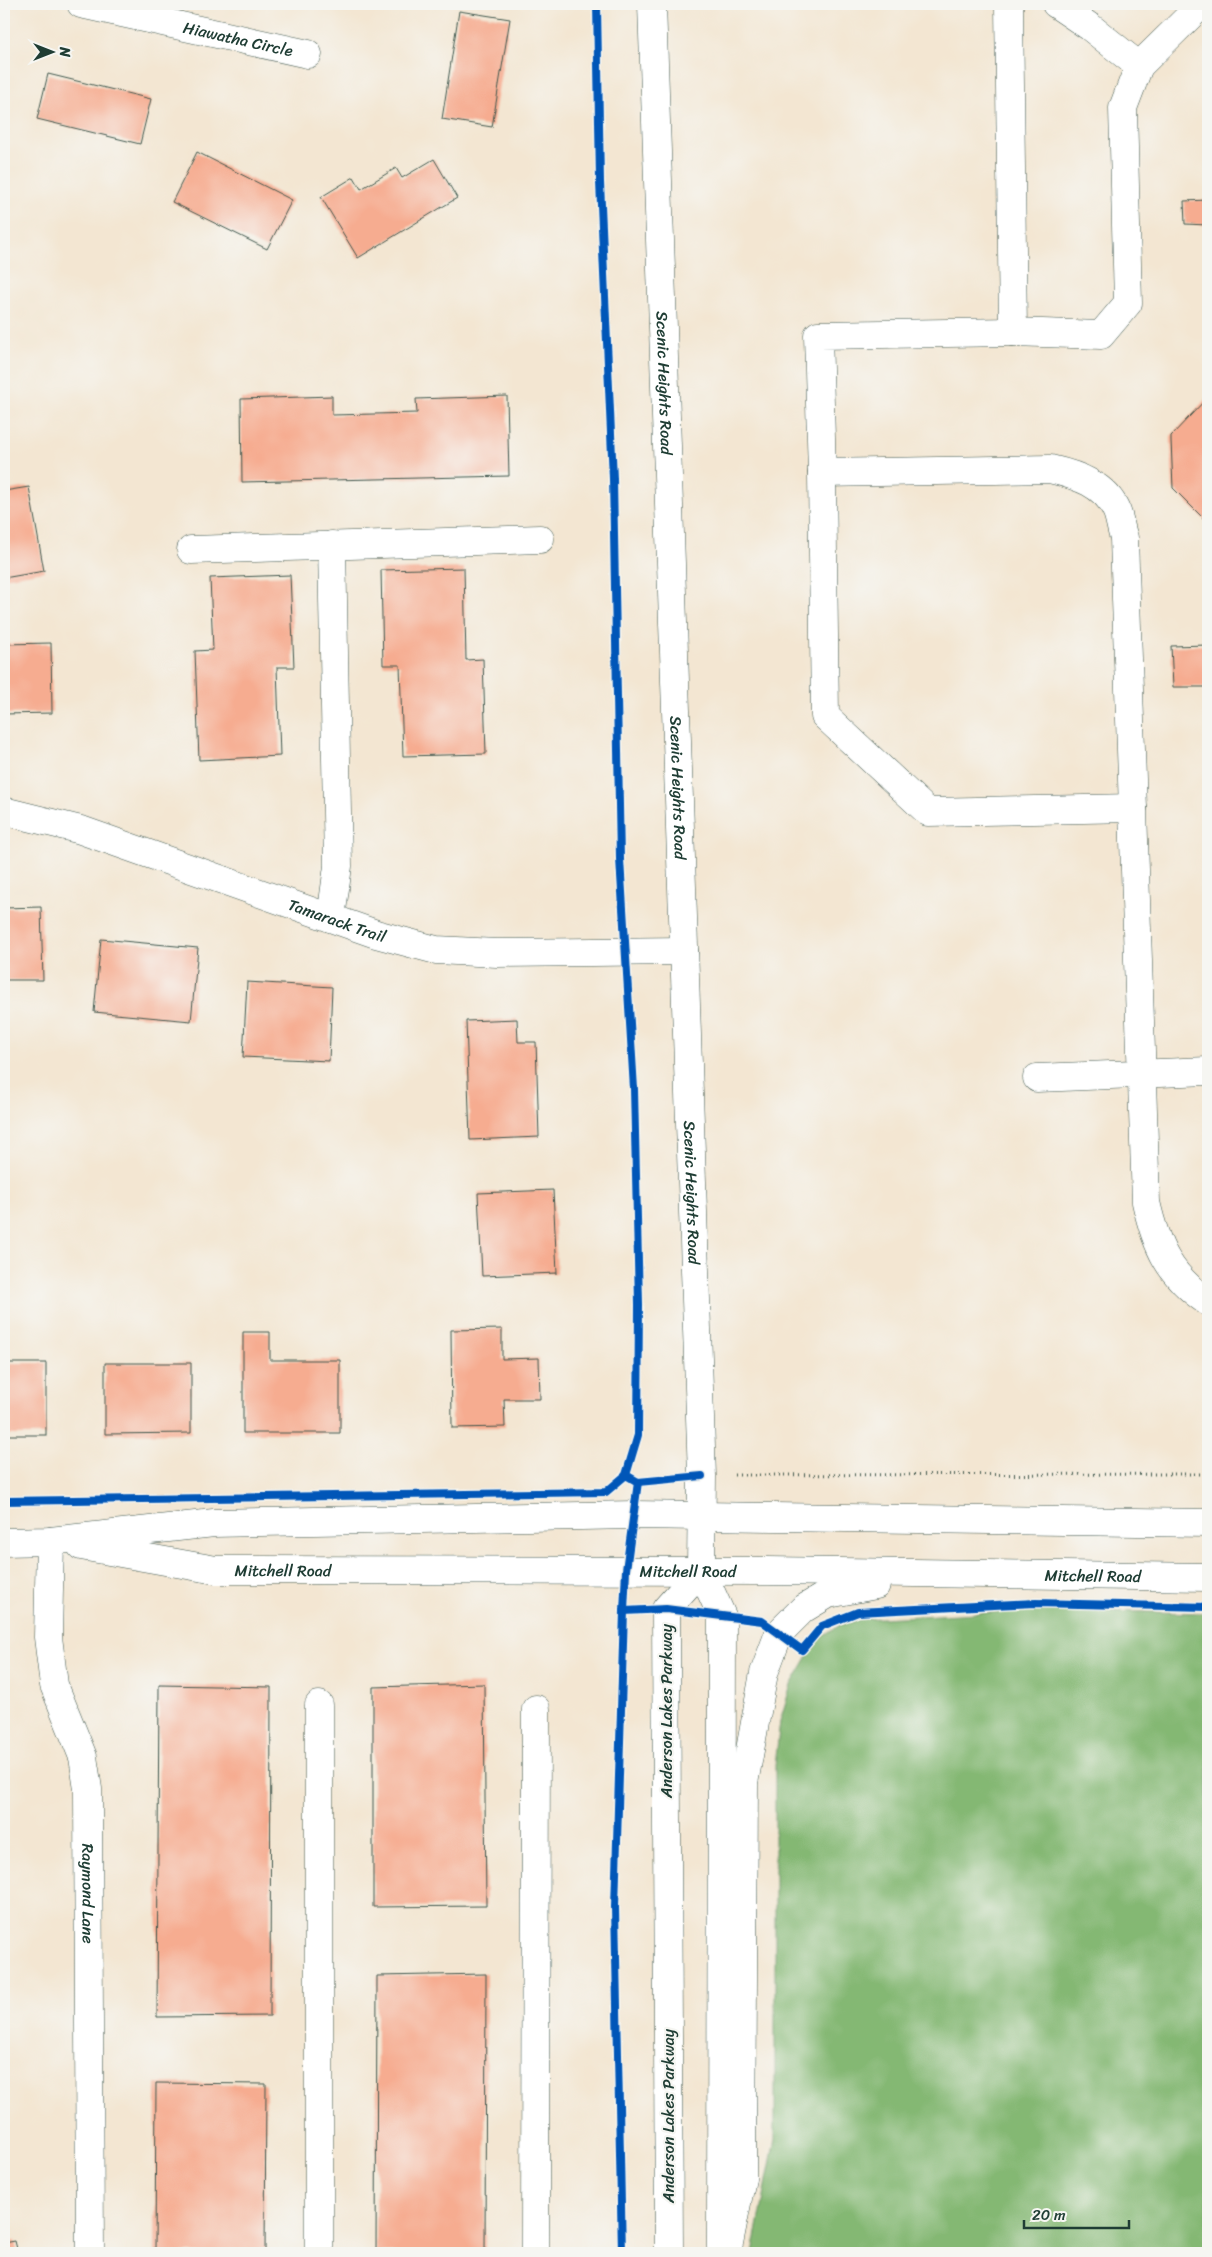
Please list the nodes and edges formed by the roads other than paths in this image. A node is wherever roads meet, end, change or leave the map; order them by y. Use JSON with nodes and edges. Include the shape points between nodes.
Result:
{"nodes":[{"id":1,"x":81,"y":4,"type":"edge"},
{"id":2,"x":652,"y":4,"type":"edge"},
{"id":3,"x":1009,"y":4,"type":"edge"},
{"id":4,"x":1056,"y":4,"type":"edge"},
{"id":5,"x":1202,"y":4,"type":"edge"},
{"id":6,"x":308,"y":54,"type":"dead end"},
{"id":7,"x":1139,"y":66,"type":"junction"},
{"id":8,"x":1013,"y":332,"type":"junction"},
{"id":9,"x":822,"y":472,"type":"junction"},
{"id":10,"x":540,"y":539,"type":"dead end"},
{"id":11,"x":332,"y":545,"type":"junction"},
{"id":12,"x":191,"y":550,"type":"dead end"},
{"id":13,"x":1133,"y":808,"type":"junction"},
{"id":14,"x":4,"y":811,"type":"edge"},
{"id":15,"x":331,"y":918,"type":"junction"},
{"id":16,"x":684,"y":951,"type":"junction"},
{"id":17,"x":1208,"y":1071,"type":"edge"},
{"id":18,"x":1142,"y":1072,"type":"junction"},
{"id":19,"x":1037,"y":1078,"type":"dead end"},
{"id":20,"x":1208,"y":1302,"type":"edge"},
{"id":21,"x":702,"y":1517,"type":"junction"},
{"id":22,"x":1208,"y":1523,"type":"edge"},
{"id":23,"x":50,"y":1541,"type":"junction"},
{"id":24,"x":4,"y":1542,"type":"edge"},
{"id":25,"x":701,"y":1570,"type":"junction"},
{"id":26,"x":1015,"y":1575,"type":"junction"},
{"id":27,"x":1208,"y":1577,"type":"edge"},
{"id":28,"x":318,"y":1705,"type":"dead end"},
{"id":29,"x":536,"y":1709,"type":"dead end"},
{"id":30,"x":90,"y":2253,"type":"edge"},
{"id":31,"x":318,"y":2253,"type":"edge"},
{"id":32,"x":535,"y":2253,"type":"edge"},
{"id":33,"x":668,"y":2253,"type":"edge"},
{"id":34,"x":721,"y":2253,"type":"edge"},
{"id":35,"x":728,"y":2253,"type":"edge"}],
"edges":[{"from":1,"to":6,"type":"street","name":"Hiawatha Circle"},
{"from":2,"to":16,"type":"street","name":"Scenic Heights Road"},
{"from":3,"to":8,"type":"street"},
{"from":4,"to":7,"type":"street"},
{"from":5,"to":7,"type":"street"},
{"from":7,"to":8,"type":"street","via":[[1123,108],[1128,303],[1101,335]]},
{"from":8,"to":9,"type":"street","via":[[818,335]]},
{"from":9,"to":13,"type":"street","via":[[825,716],[928,812]]},
{"from":9,"to":13,"type":"street","via":[[1050,469],[1077,475],[1101,490],[1116,510],[1124,538]]},
{"from":10,"to":11,"type":"street"},
{"from":11,"to":12,"type":"street"},
{"from":11,"to":15,"type":"street","via":[[338,866]]},
{"from":13,"to":18,"type":"street"},
{"from":14,"to":15,"type":"street","name":"Tamarack Trail","via":[[81,830]]},
{"from":15,"to":16,"type":"street","name":"Tamarack Trail","via":[[436,950],[498,953]]},
{"from":16,"to":21,"type":"street","name":"Scenic Heights Road"},
{"from":17,"to":18,"type":"street"},
{"from":18,"to":19,"type":"street"},
{"from":18,"to":20,"type":"street","via":[[1146,1202],[1153,1231],[1169,1265]]},
{"from":21,"to":22,"type":"street","name":"Mitchell Road"},
{"from":21,"to":23,"type":"street","name":"Mitchell Road","via":[[634,1515],[214,1523]]},
{"from":21,"to":25,"type":"street","name":"Scenic Heights Road"},
{"from":23,"to":24,"type":"street","name":"Mitchell Road"},
{"from":23,"to":25,"type":"street","name":"Mitchell Road","via":[[216,1570]]},
{"from":23,"to":30,"type":"street","name":"Raymond Lane","via":[[48,1637],[54,1685],[83,1757],[88,1789]]},
{"from":25,"to":26,"type":"street","name":"Mitchell Road"},
{"from":25,"to":33,"type":"street","name":"Anderson Lakes Parkway","via":[[666,1609]]},
{"from":25,"to":34,"type":"street","via":[[722,1616]]},
{"from":26,"to":27,"type":"street","name":"Mitchell Road"},
{"from":26,"to":35,"type":"street","via":[[864,1586],[828,1594],[802,1609],[779,1633],[764,1673],[744,1783],[742,2178]]},
{"from":28,"to":31,"type":"street"},
{"from":29,"to":32,"type":"street"}]}
